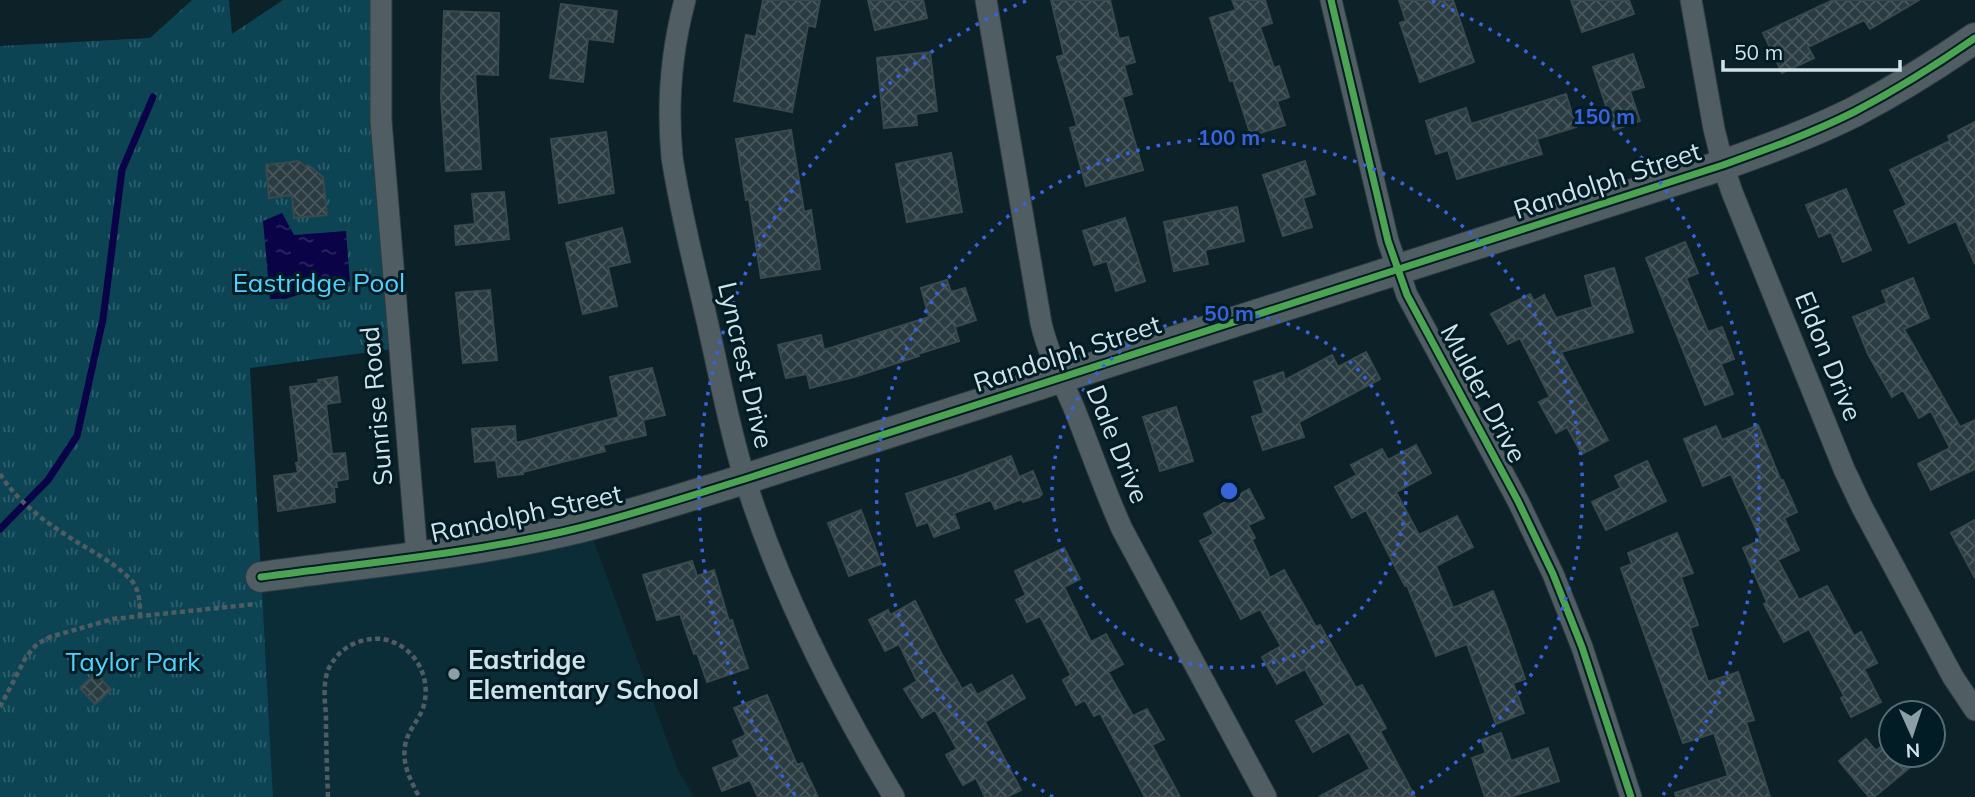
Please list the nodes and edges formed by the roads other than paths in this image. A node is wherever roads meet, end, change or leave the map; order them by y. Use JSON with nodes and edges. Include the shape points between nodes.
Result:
{"nodes":[{"id":1,"x":381,"y":0,"type":"edge"},
{"id":2,"x":685,"y":0,"type":"edge"},
{"id":3,"x":986,"y":0,"type":"edge"},
{"id":4,"x":1331,"y":0,"type":"edge"},
{"id":5,"x":1691,"y":0,"type":"edge"},
{"id":6,"x":1975,"y":38,"type":"edge"},
{"id":7,"x":1723,"y":165,"type":"junction"},
{"id":8,"x":1398,"y":269,"type":"junction"},
{"id":9,"x":1060,"y":376,"type":"junction"},
{"id":10,"x":745,"y":479,"type":"junction"},
{"id":11,"x":417,"y":556,"type":"junction"},
{"id":12,"x":262,"y":590,"type":"road end"},
{"id":13,"x":1975,"y":710,"type":"edge"},
{"id":14,"x":894,"y":797,"type":"edge"},
{"id":15,"x":1266,"y":797,"type":"edge"},
{"id":16,"x":1632,"y":797,"type":"edge"}],
"edges":[{"from":1,"to":11,"type":"street","name":"Sunrise Road","via":[[386,190]]},
{"from":2,"to":10,"type":"street","name":"Lyncrest Drive","via":[[671,69],[672,157]]},
{"from":3,"to":9,"type":"street","name":"Dale Drive","via":[[1041,323]]},
{"from":4,"to":8,"type":"street","name":"Mulder Drive"},
{"from":5,"to":7,"type":"street","name":"Eldon Drive"},
{"from":6,"to":7,"type":"street","name":"Randolph Street","via":[[1855,111]]},
{"from":7,"to":8,"type":"street","name":"Randolph Street"},
{"from":7,"to":13,"type":"street","name":"Eldon Drive","via":[[1844,469],[1953,677]]},
{"from":8,"to":9,"type":"street","name":"Randolph Street"},
{"from":8,"to":16,"type":"street","name":"Mulder Drive","via":[[1407,295],[1553,573]]},
{"from":9,"to":10,"type":"street","name":"Randolph Street"},
{"from":9,"to":15,"type":"street","name":"Dale Drive","via":[[1122,528]]},
{"from":10,"to":11,"type":"street","name":"Randolph Street","via":[[568,530]]},
{"from":10,"to":14,"type":"street","name":"Lyncrest Drive","via":[[814,653]]},
{"from":11,"to":12,"type":"street","name":"Randolph Street"}]}
